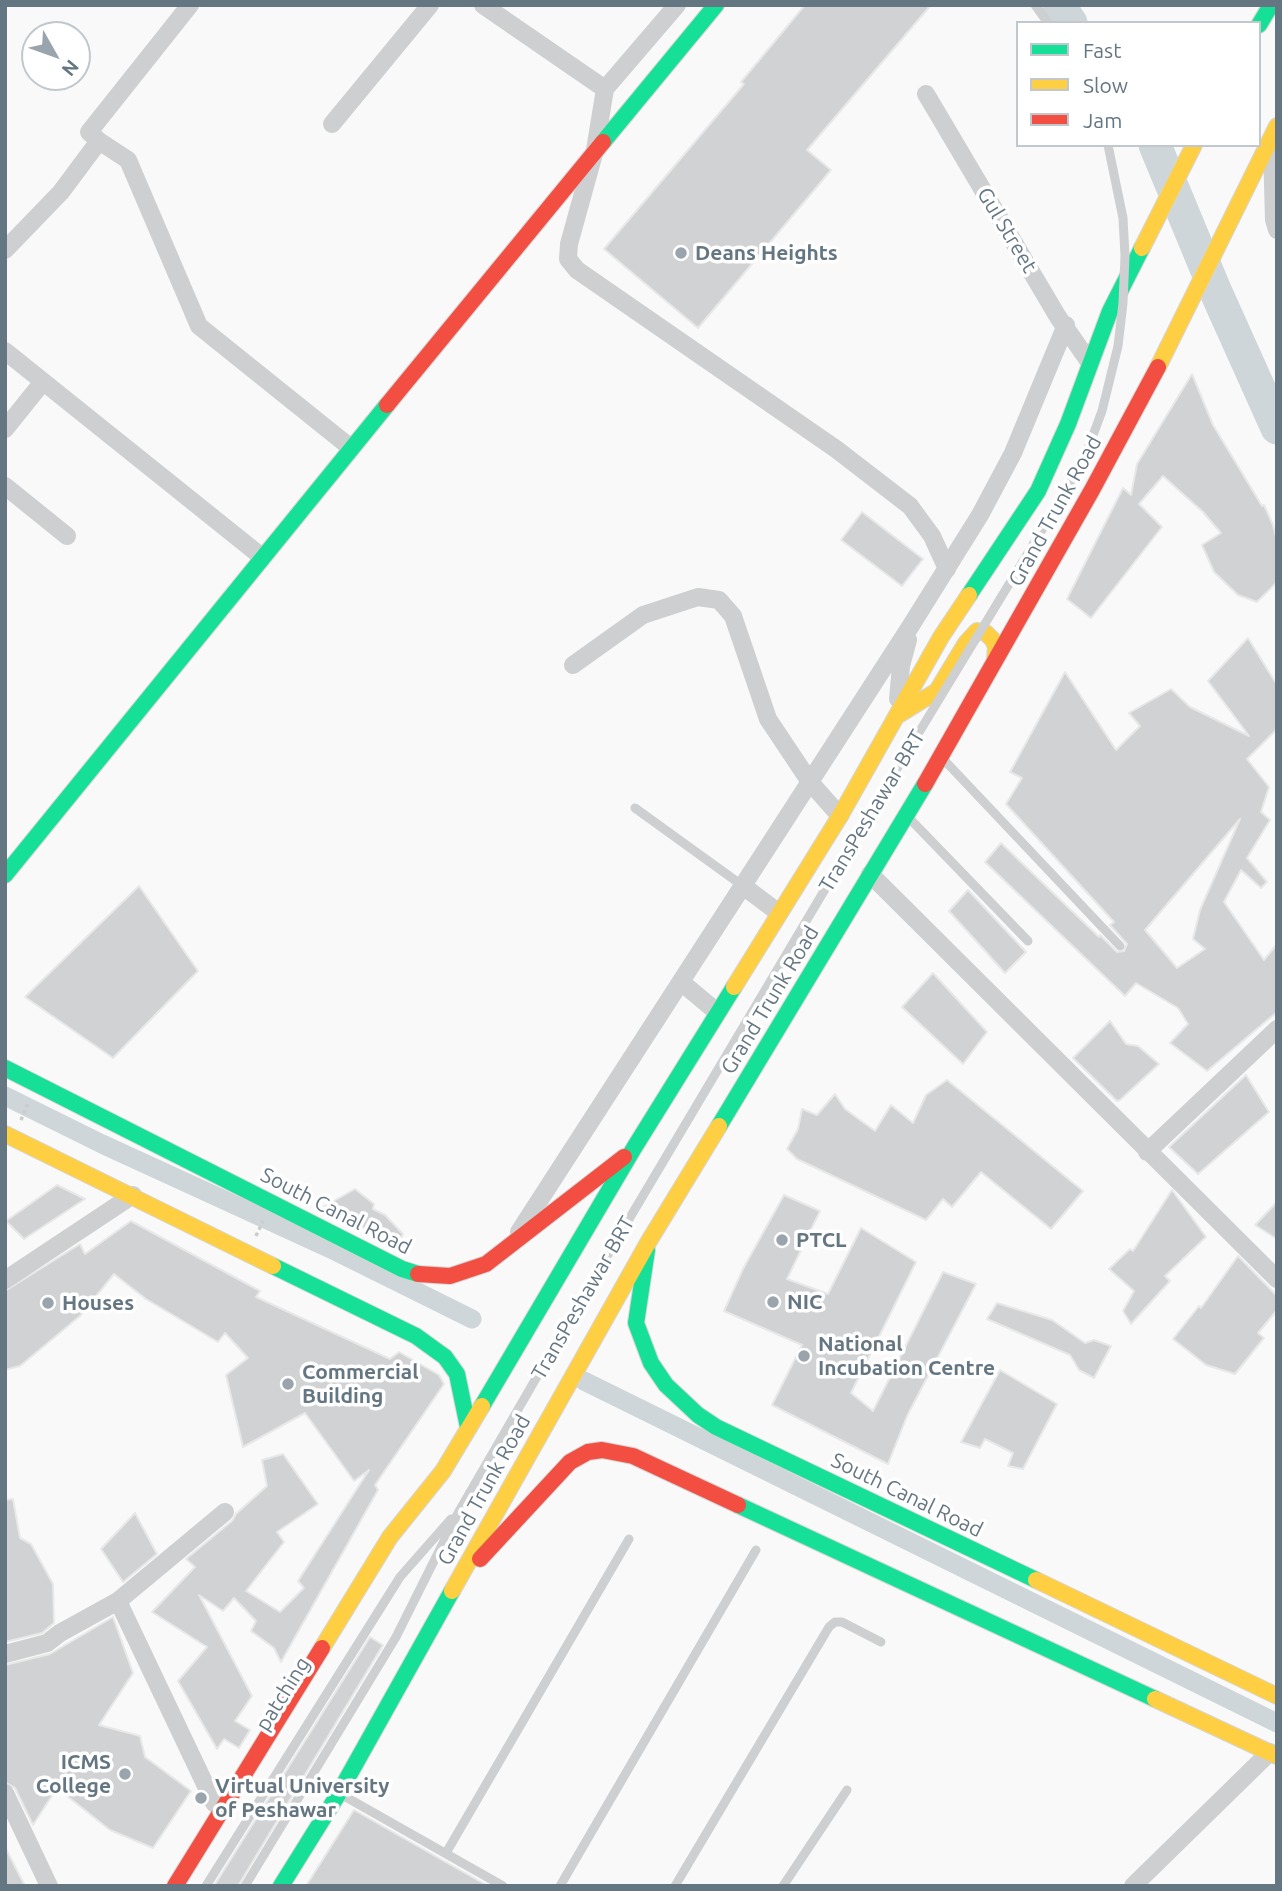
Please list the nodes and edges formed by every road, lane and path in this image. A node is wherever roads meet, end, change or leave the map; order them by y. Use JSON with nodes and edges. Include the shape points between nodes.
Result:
{"nodes":[{"id":1,"x":190,"y":5,"type":"edge"},
{"id":2,"x":430,"y":5,"type":"edge"},
{"id":3,"x":483,"y":5,"type":"edge"},
{"id":4,"x":677,"y":5,"type":"edge"},
{"id":5,"x":716,"y":5,"type":"edge"},
{"id":6,"x":1035,"y":5,"type":"edge"},
{"id":7,"x":1270,"y":5,"type":"edge"},
{"id":8,"x":1047,"y":21,"type":"edge"},
{"id":9,"x":1261,"y":21,"type":"edge"},
{"id":10,"x":604,"y":89,"type":"junction"},
{"id":11,"x":926,"y":94,"type":"dead end"},
{"id":12,"x":332,"y":124,"type":"dead end"},
{"id":13,"x":1271,"y":138,"type":"edge"},
{"id":14,"x":99,"y":141,"type":"junction"},
{"id":15,"x":1108,"y":147,"type":"edge"},
{"id":16,"x":1193,"y":147,"type":"edge"},
{"id":17,"x":594,"y":150,"type":"junction"},
{"id":18,"x":1277,"y":230,"type":"edge"},
{"id":19,"x":5,"y":250,"type":"edge"},
{"id":20,"x":1066,"y":325,"type":"junction"},
{"id":21,"x":5,"y":351,"type":"edge"},
{"id":22,"x":1090,"y":363,"type":"junction"},
{"id":23,"x":43,"y":383,"type":"junction"},
{"id":24,"x":5,"y":429,"type":"edge"},
{"id":25,"x":351,"y":448,"type":"junction"},
{"id":26,"x":5,"y":486,"type":"edge"},
{"id":27,"x":67,"y":536,"type":"dead end"},
{"id":28,"x":262,"y":557,"type":"junction"},
{"id":29,"x":947,"y":569,"type":"junction"},
{"id":30,"x":910,"y":627,"type":"junction"},
{"id":31,"x":995,"y":659,"type":"junction"},
{"id":32,"x":573,"y":665,"type":"dead end"},
{"id":33,"x":896,"y":716,"type":"junction"},
{"id":34,"x":940,"y":755,"type":"junction"},
{"id":35,"x":810,"y":782,"type":"junction"},
{"id":36,"x":635,"y":808,"type":"dead end"},
{"id":37,"x":906,"y":815,"type":"junction"},
{"id":38,"x":840,"y":816,"type":"junction"},
{"id":39,"x":870,"y":874,"type":"junction"},
{"id":40,"x":5,"y":875,"type":"edge"},
{"id":41,"x":743,"y":886,"type":"junction"},
{"id":42,"x":779,"y":913,"type":"junction"},
{"id":43,"x":1028,"y":941,"type":"dead end"},
{"id":44,"x":1120,"y":946,"type":"dead end"},
{"id":45,"x":681,"y":982,"type":"junction"},
{"id":46,"x":717,"y":1012,"type":"junction"},
{"id":47,"x":1277,"y":1029,"type":"edge"},
{"id":48,"x":5,"y":1068,"type":"edge"},
{"id":49,"x":32,"y":1092,"type":"dead end"},
{"id":50,"x":21,"y":1119,"type":"dead end"},
{"id":51,"x":5,"y":1134,"type":"edge"},
{"id":52,"x":634,"y":1148,"type":"junction"},
{"id":53,"x":1147,"y":1152,"type":"junction"},
{"id":54,"x":133,"y":1195,"type":"junction"},
{"id":55,"x":269,"y":1210,"type":"dead end"},
{"id":56,"x":649,"y":1241,"type":"junction"},
{"id":57,"x":252,"y":1244,"type":"dead end"},
{"id":58,"x":508,"y":1249,"type":"junction"},
{"id":59,"x":1277,"y":1279,"type":"edge"},
{"id":60,"x":5,"y":1280,"type":"edge"},
{"id":61,"x":466,"y":1413,"type":"junction"},
{"id":62,"x":225,"y":1512,"type":"dead end"},
{"id":63,"x":458,"y":1513,"type":"junction"},
{"id":64,"x":384,"y":1534,"type":"dead end"},
{"id":65,"x":629,"y":1539,"type":"dead end"},
{"id":66,"x":756,"y":1550,"type":"dead end"},
{"id":67,"x":454,"y":1587,"type":"junction"},
{"id":68,"x":118,"y":1601,"type":"junction"},
{"id":69,"x":881,"y":1642,"type":"dead end"},
{"id":70,"x":5,"y":1654,"type":"edge"},
{"id":71,"x":1277,"y":1696,"type":"edge"},
{"id":72,"x":1274,"y":1754,"type":"edge"},
{"id":73,"x":846,"y":1790,"type":"dead end"},
{"id":74,"x":5,"y":1793,"type":"edge"},
{"id":75,"x":339,"y":1793,"type":"junction"},
{"id":76,"x":214,"y":1803,"type":"junction"},
{"id":77,"x":192,"y":1849,"type":"junction"},
{"id":78,"x":446,"y":1853,"type":"junction"},
{"id":79,"x":49,"y":1886,"type":"edge"},
{"id":80,"x":164,"y":1886,"type":"edge"},
{"id":81,"x":175,"y":1886,"type":"edge"},
{"id":82,"x":206,"y":1886,"type":"edge"},
{"id":83,"x":245,"y":1886,"type":"edge"},
{"id":84,"x":281,"y":1886,"type":"edge"},
{"id":85,"x":503,"y":1886,"type":"edge"},
{"id":86,"x":560,"y":1886,"type":"edge"},
{"id":87,"x":675,"y":1886,"type":"edge"},
{"id":88,"x":783,"y":1886,"type":"edge"},
{"id":89,"x":1133,"y":1886,"type":"edge"}],
"edges":[{"from":1,"to":14,"type":"street","via":[[89,132]]},
{"from":2,"to":12,"type":"street"},
{"from":3,"to":10,"type":"street"},
{"from":4,"to":10,"type":"street"},
{"from":5,"to":17,"type":"main road"},
{"from":6,"to":8,"type":"lane"},
{"from":7,"to":9,"type":"main road"},
{"from":10,"to":17,"type":"street"},
{"from":11,"to":20,"type":"street","name":"Gul Street"},
{"from":13,"to":18,"type":"street"},
{"from":13,"to":31,"type":"main road","name":"Grand Trunk Road","via":[[1166,353]]},
{"from":14,"to":19,"type":"street","via":[[61,192]]},
{"from":14,"to":25,"type":"street","via":[[128,160],[199,326]]},
{"from":15,"to":63,"type":"lane","name":"TransPeshawar BRT","bridge":true,"via":[[1123,218],[1123,303],[1118,346],[1089,446]]},
{"from":16,"to":22,"type":"main road","name":"Grand Trunk Road","bridge":true,"via":[[1110,311]]},
{"from":17,"to":25,"type":"main road"},
{"from":17,"to":29,"type":"street","via":[[569,244],[568,259],[577,270],[836,449],[910,506],[932,536]]},
{"from":20,"to":22,"type":"street","name":"Gul Street"},
{"from":20,"to":29,"type":"street","via":[[1013,453]]},
{"from":21,"to":23,"type":"street"},
{"from":22,"to":33,"type":"main road","name":"Grand Trunk Road","via":[[1038,491],[941,637]]},
{"from":23,"to":24,"type":"street"},
{"from":23,"to":28,"type":"street"},
{"from":25,"to":28,"type":"main road"},
{"from":26,"to":27,"type":"street"},
{"from":28,"to":40,"type":"main road"},
{"from":29,"to":30,"type":"street"},
{"from":30,"to":33,"type":"street"},
{"from":30,"to":35,"type":"street"},
{"from":31,"to":33,"type":"main road","via":[[993,640],[977,631],[937,691]]},
{"from":31,"to":34,"type":"main road","name":"Grand Trunk Road"},
{"from":32,"to":35,"type":"street","via":[[643,615],[698,597],[719,600],[733,616],[768,719]]},
{"from":33,"to":38,"type":"main road","name":"Grand Trunk Road"},
{"from":34,"to":37,"type":"main road","name":"Grand Trunk Road"},
{"from":34,"to":44,"type":"lane"},
{"from":35,"to":38,"type":"street"},
{"from":35,"to":41,"type":"street"},
{"from":36,"to":41,"type":"lane"},
{"from":37,"to":39,"type":"main road","name":"Grand Trunk Road"},
{"from":37,"to":43,"type":"lane"},
{"from":38,"to":42,"type":"main road","name":"Grand Trunk Road"},
{"from":39,"to":53,"type":"street"},
{"from":39,"to":56,"type":"main road","name":"Grand Trunk Road"},
{"from":41,"to":42,"type":"street"},
{"from":41,"to":45,"type":"street"},
{"from":42,"to":46,"type":"main road","name":"Grand Trunk Road"},
{"from":45,"to":46,"type":"street"},
{"from":45,"to":58,"type":"street"},
{"from":46,"to":52,"type":"main road","name":"Grand Trunk Road"},
{"from":47,"to":53,"type":"street"},
{"from":48,"to":58,"type":"main road","name":"South Canal Road","via":[[402,1269],[450,1276],[486,1264]]},
{"from":49,"to":50,"type":"path"},
{"from":51,"to":54,"type":"main road"},
{"from":52,"to":58,"type":"main road","name":"South Canal Road"},
{"from":52,"to":61,"type":"main road","name":"Grand Trunk Road","via":[[494,1383]]},
{"from":53,"to":59,"type":"street"},
{"from":54,"to":60,"type":"street"},
{"from":54,"to":61,"type":"main road","via":[[416,1336],[445,1357],[457,1374]]},
{"from":55,"to":57,"type":"path"},
{"from":56,"to":67,"type":"main road","name":"Grand Trunk Road"},
{"from":56,"to":71,"type":"main road","name":"South Canal Road","via":[[636,1323],[651,1363],[666,1385],[698,1415]]},
{"from":61,"to":77,"type":"main road","name":"Grand Trunk Road","via":[[443,1471],[390,1537]]},
{"from":62,"to":68,"type":"street"},
{"from":63,"to":82,"type":"lane","name":"TransPeshawar BRT","via":[[400,1577]]},
{"from":63,"to":83,"type":"lane","name":"TransPeshawar BRT","via":[[396,1637]]},
{"from":64,"to":76,"type":"lane","name":"patching"},
{"from":65,"to":78,"type":"lane"},
{"from":66,"to":86,"type":"lane"},
{"from":67,"to":72,"type":"main road","via":[[570,1462],[587,1452],[617,1452]]},
{"from":67,"to":75,"type":"main road","name":"Grand Trunk Road"},
{"from":68,"to":70,"type":"street","via":[[47,1643]]},
{"from":68,"to":76,"type":"street"},
{"from":69,"to":87,"type":"lane","via":[[842,1622],[829,1627]]},
{"from":72,"to":89,"type":"street"},
{"from":73,"to":88,"type":"lane"},
{"from":74,"to":79,"type":"street"},
{"from":75,"to":78,"type":"lane"},
{"from":75,"to":84,"type":"main road","name":"Grand Trunk Road"},
{"from":76,"to":77,"type":"lane","name":"patching"},
{"from":77,"to":80,"type":"lane","name":"patching"},
{"from":77,"to":81,"type":"main road","name":"Grand Trunk Road"},
{"from":78,"to":85,"type":"lane"}]}
